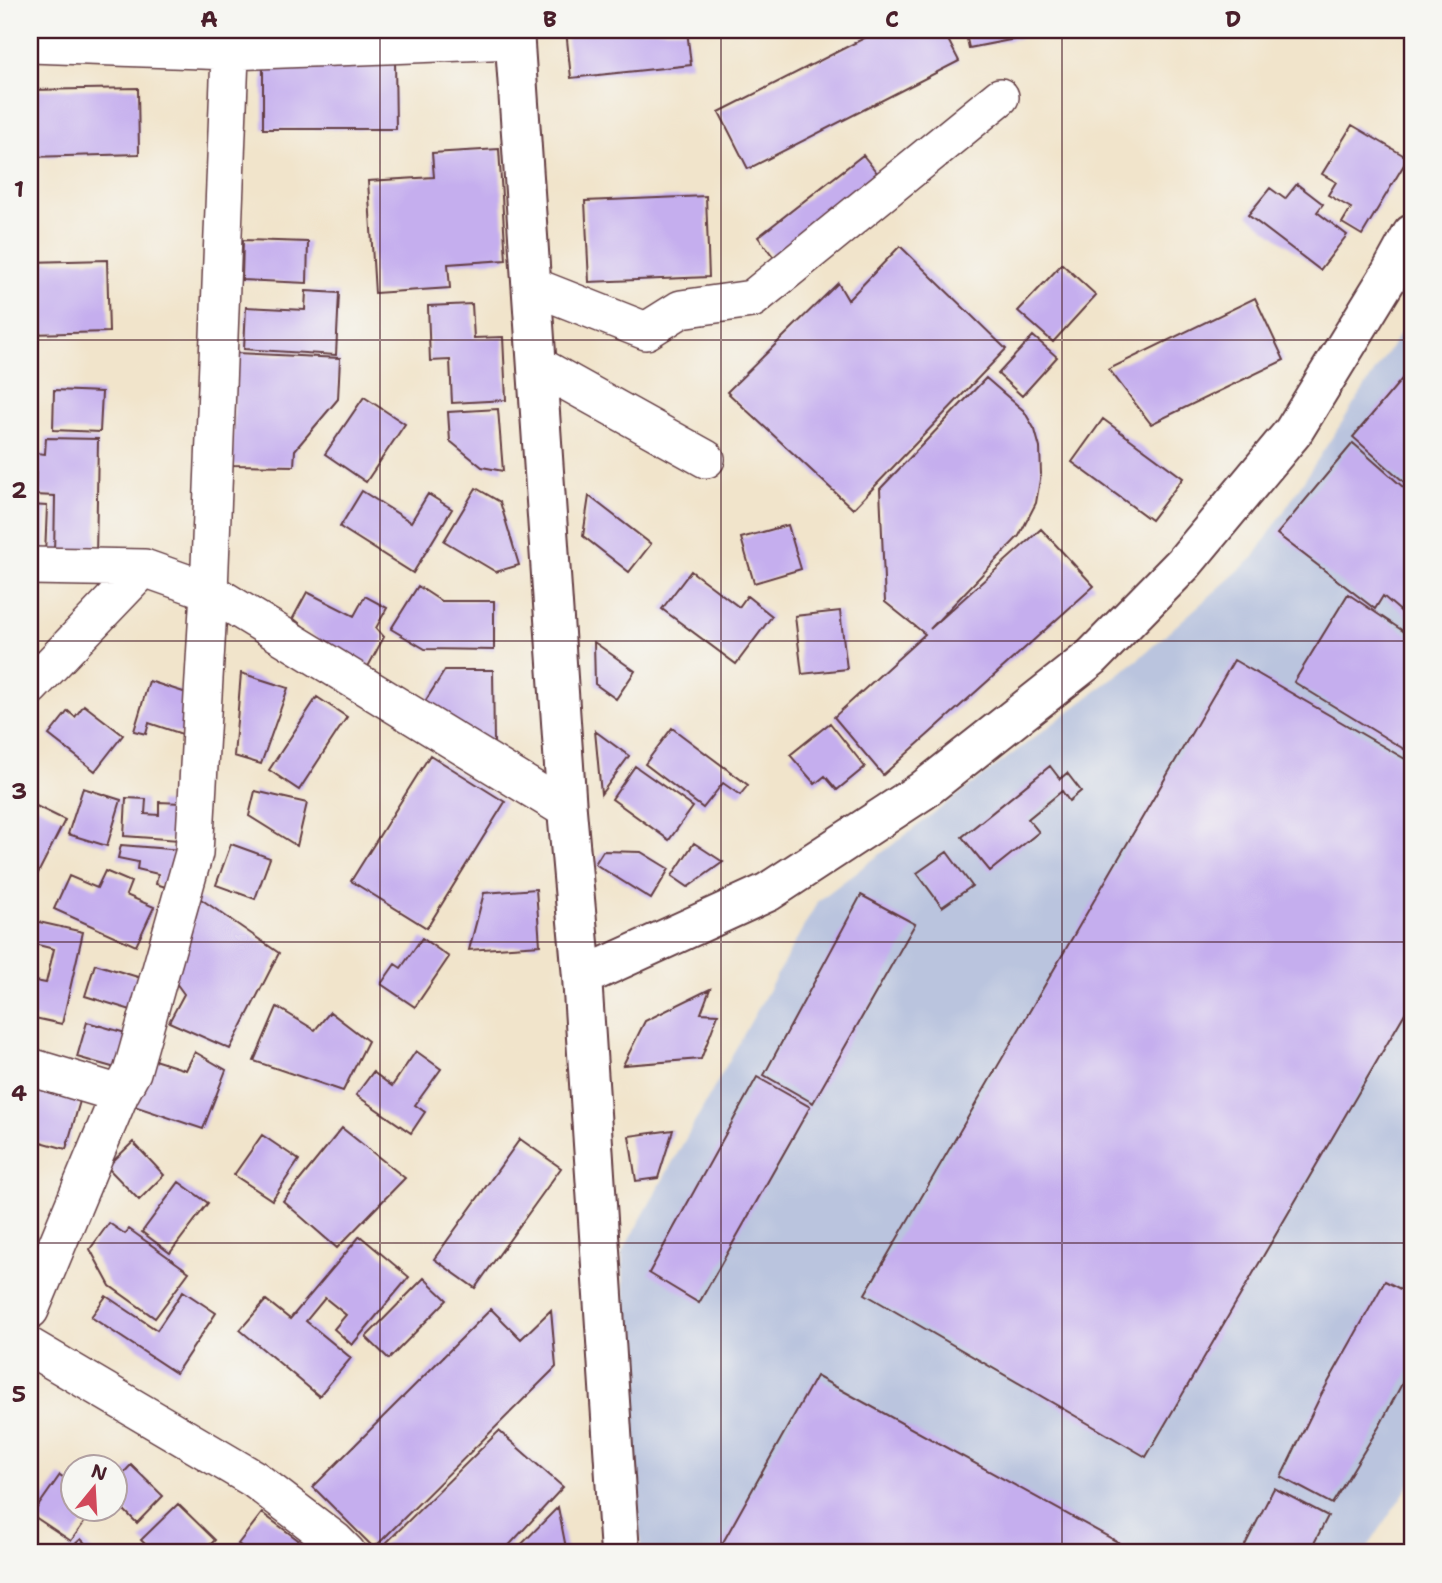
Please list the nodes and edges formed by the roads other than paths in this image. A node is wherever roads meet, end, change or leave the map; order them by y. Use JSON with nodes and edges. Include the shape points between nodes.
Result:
{"nodes":[{"id":1,"x":514,"y":35,"type":"edge"},
{"id":2,"x":230,"y":40,"type":"edge"},
{"id":3,"x":30,"y":44,"type":"edge"},
{"id":4,"x":1000,"y":97,"type":"dead end"},
{"id":5,"x":1412,"y":234,"type":"edge"},
{"id":6,"x":531,"y":286,"type":"junction"},
{"id":7,"x":537,"y":365,"type":"junction"},
{"id":8,"x":706,"y":459,"type":"dead end"},
{"id":9,"x":30,"y":566,"type":"edge"},
{"id":10,"x":144,"y":568,"type":"junction"},
{"id":11,"x":209,"y":591,"type":"junction"},
{"id":12,"x":30,"y":687,"type":"edge"},
{"id":13,"x":567,"y":810,"type":"junction"},
{"id":14,"x":582,"y":977,"type":"junction"},
{"id":15,"x":30,"y":1066,"type":"edge"},
{"id":16,"x":120,"y":1094,"type":"junction"},
{"id":17,"x":30,"y":1310,"type":"edge"},
{"id":18,"x":30,"y":1347,"type":"edge"},
{"id":19,"x":347,"y":1553,"type":"edge"},
{"id":20,"x":621,"y":1553,"type":"edge"}],
"edges":[{"from":1,"to":2,"type":"street"},
{"from":1,"to":6,"type":"street"},
{"from":2,"to":3,"type":"street"},
{"from":2,"to":11,"type":"street"},
{"from":4,"to":6,"type":"street","via":[[752,299],[681,309],[646,331]]},
{"from":5,"to":14,"type":"street","via":[[1293,432],[1184,563],[1092,657],[922,791],[768,892]]},
{"from":6,"to":7,"type":"street"},
{"from":7,"to":8,"type":"street"},
{"from":7,"to":13,"type":"street"},
{"from":9,"to":10,"type":"street"},
{"from":10,"to":11,"type":"street"},
{"from":10,"to":12,"type":"street"},
{"from":11,"to":13,"type":"street"},
{"from":11,"to":16,"type":"street","via":[[194,853],[132,1072]]},
{"from":13,"to":14,"type":"street"},
{"from":14,"to":20,"type":"street"},
{"from":15,"to":16,"type":"street"},
{"from":16,"to":17,"type":"street"},
{"from":18,"to":19,"type":"street","via":[[254,1479]]}]}
